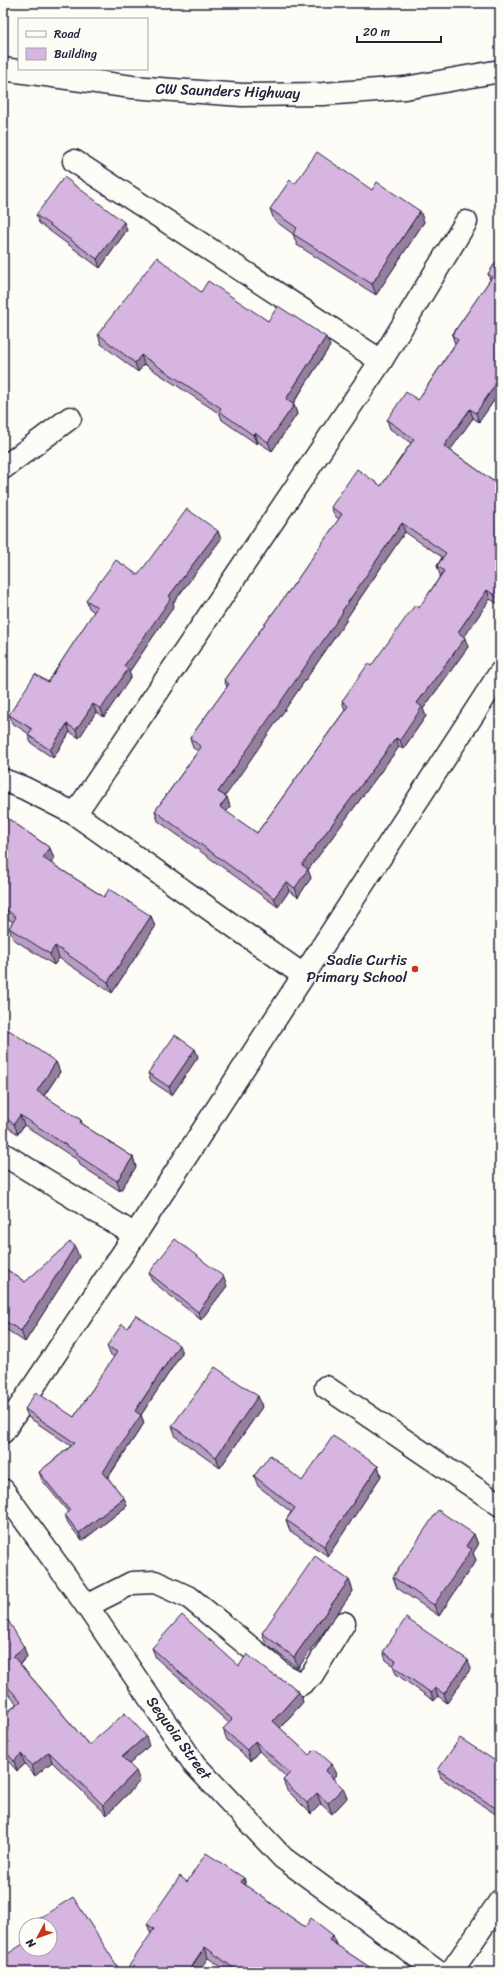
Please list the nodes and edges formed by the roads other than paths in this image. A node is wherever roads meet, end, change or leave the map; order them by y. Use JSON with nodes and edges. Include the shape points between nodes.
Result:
{"nodes":[{"id":1,"x":3,"y":69,"type":"edge"},
{"id":2,"x":500,"y":71,"type":"edge"},
{"id":3,"x":74,"y":161,"type":"dead end"},
{"id":4,"x":466,"y":222,"type":"dead end"},
{"id":5,"x":381,"y":361,"type":"junction"},
{"id":6,"x":70,"y":418,"type":"dead end"},
{"id":7,"x":3,"y":468,"type":"edge"},
{"id":8,"x":500,"y":673,"type":"edge"},
{"id":9,"x":3,"y":780,"type":"edge"},
{"id":10,"x":75,"y":814,"type":"junction"},
{"id":11,"x":303,"y":975,"type":"junction"},
{"id":12,"x":3,"y":1154,"type":"edge"},
{"id":13,"x":135,"y":1235,"type":"junction"},
{"id":14,"x":326,"y":1387,"type":"dead end"},
{"id":15,"x":3,"y":1432,"type":"edge"},
{"id":16,"x":3,"y":1490,"type":"edge"},
{"id":17,"x":500,"y":1506,"type":"edge"},
{"id":18,"x":86,"y":1606,"type":"junction"},
{"id":19,"x":344,"y":1624,"type":"dead end"},
{"id":20,"x":500,"y":1901,"type":"edge"},
{"id":21,"x":438,"y":1972,"type":"edge"},
{"id":22,"x":451,"y":1972,"type":"edge"}],
"edges":[{"from":1,"to":2,"type":"street","name":"CW Saunders Highway","via":[[132,87],[242,94],[323,94],[405,88]]},
{"from":3,"to":5,"type":"street"},
{"from":4,"to":5,"type":"street"},
{"from":5,"to":10,"type":"street"},
{"from":6,"to":7,"type":"street"},
{"from":8,"to":11,"type":"street"},
{"from":9,"to":10,"type":"street"},
{"from":10,"to":11,"type":"street"},
{"from":11,"to":13,"type":"street"},
{"from":12,"to":13,"type":"street"},
{"from":13,"to":15,"type":"street"},
{"from":14,"to":17,"type":"street"},
{"from":16,"to":18,"type":"street","name":"Sequoia Street"},
{"from":18,"to":19,"type":"street","via":[[132,1583],[155,1582],[190,1598],[284,1675],[301,1684],[312,1675]]},
{"from":18,"to":21,"type":"street","name":"Sequoia Street","via":[[195,1765],[283,1858]]},
{"from":20,"to":22,"type":"street"}]}
